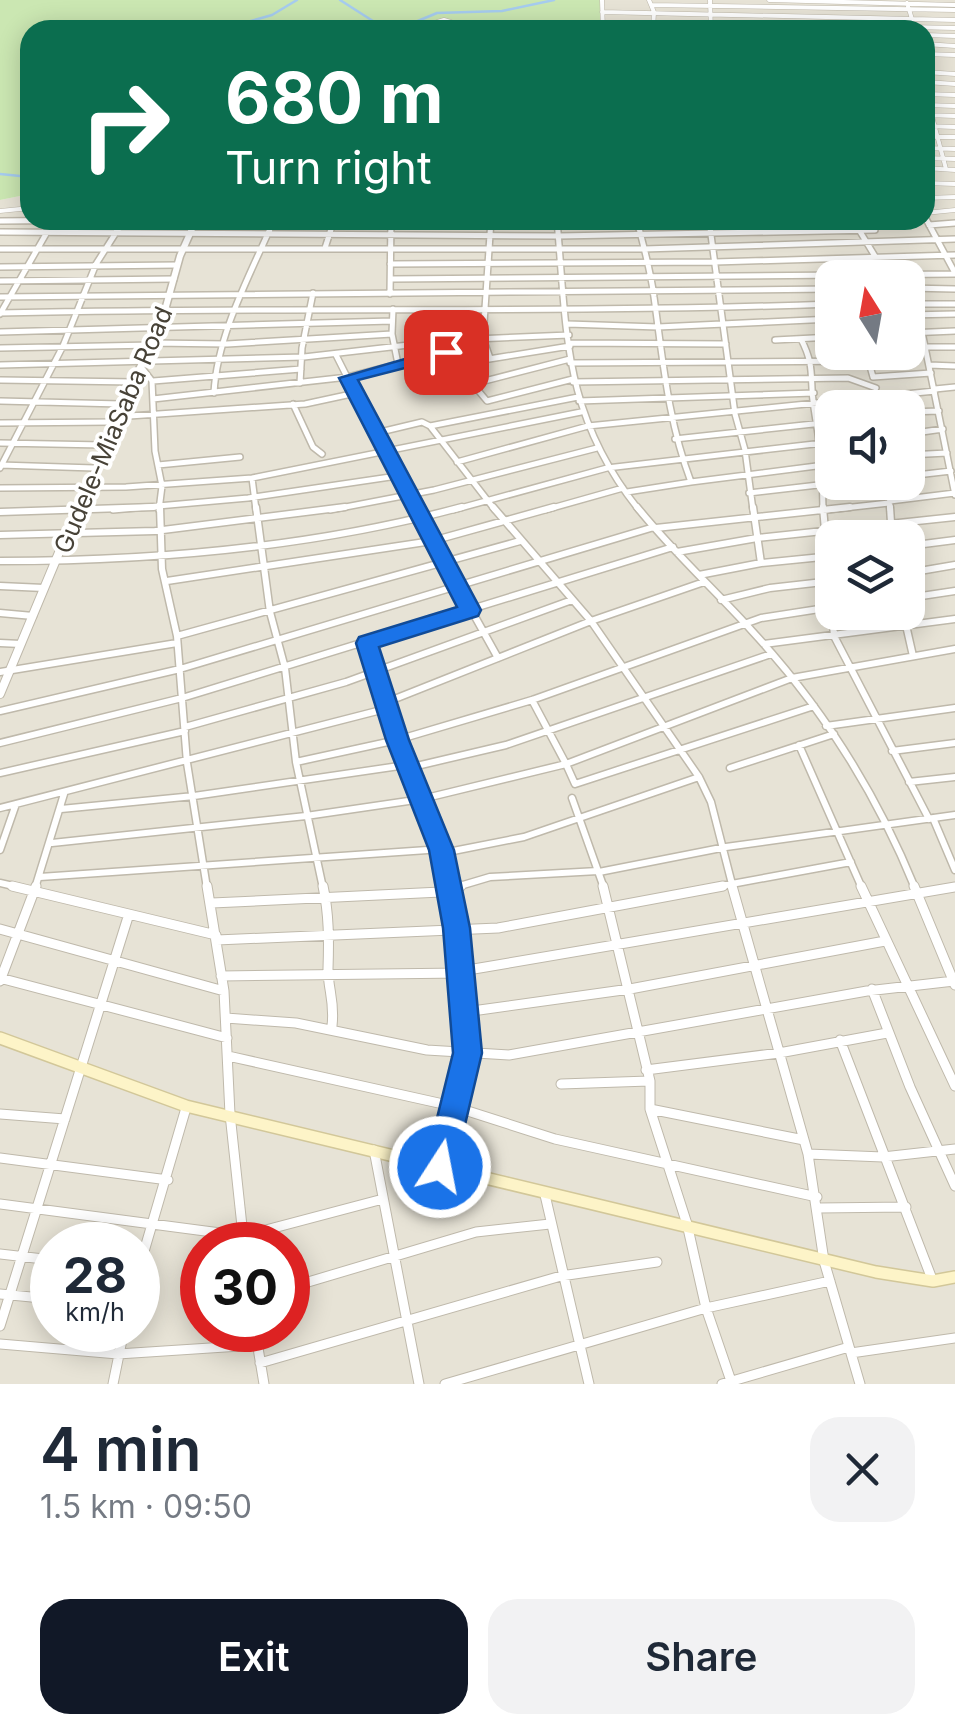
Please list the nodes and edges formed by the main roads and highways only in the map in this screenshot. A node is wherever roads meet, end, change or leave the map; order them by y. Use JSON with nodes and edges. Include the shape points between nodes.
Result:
{"nodes":[{"id":1,"x":0,"y":1038,"type":"edge"},
{"id":2,"x":955,"y":1277,"type":"edge"}],
"edges":[{"from":1,"to":2,"type":"main road","via":[[186,1106],[824,1261],[933,1280]]}]}
